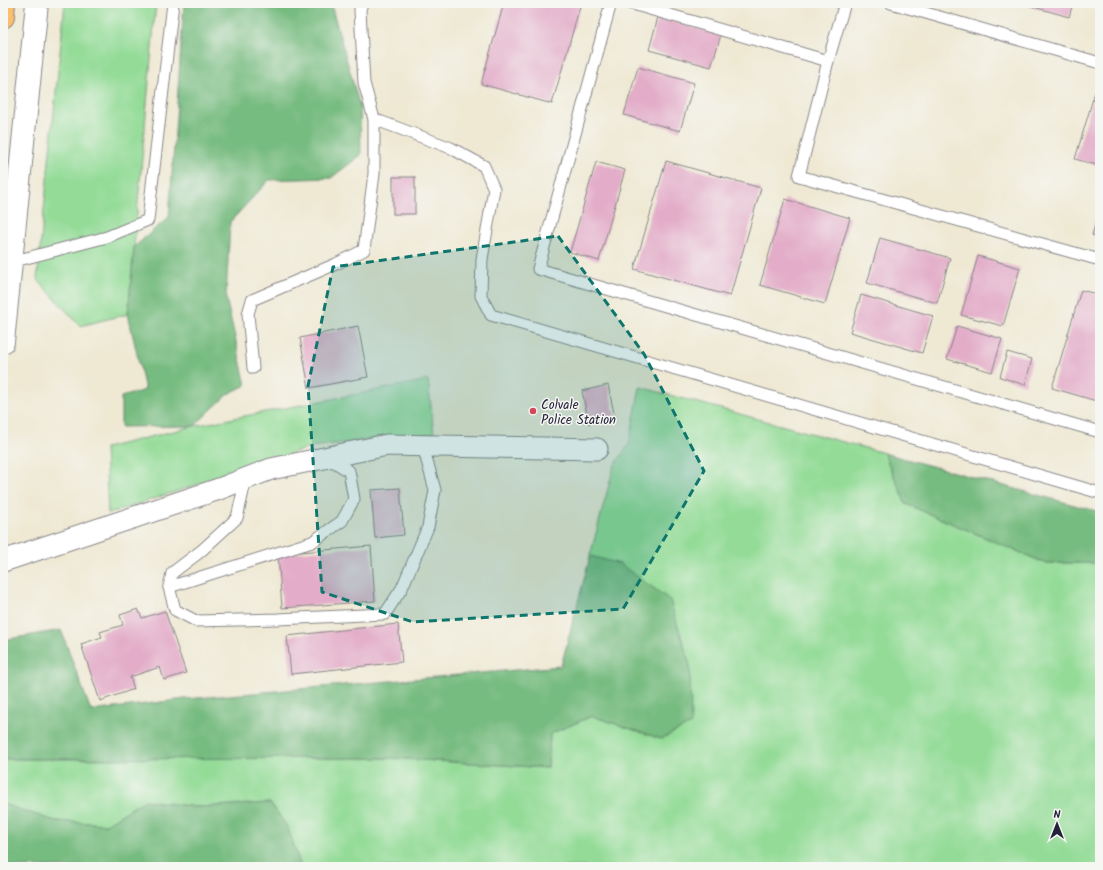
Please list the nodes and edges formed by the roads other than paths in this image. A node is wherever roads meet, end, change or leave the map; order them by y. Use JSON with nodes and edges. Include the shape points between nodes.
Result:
{"nodes":[{"id":1,"x":4,"y":3,"type":"edge"},
{"id":2,"x":37,"y":3,"type":"edge"},
{"id":3,"x":173,"y":3,"type":"edge"},
{"id":4,"x":362,"y":3,"type":"edge"},
{"id":5,"x":611,"y":3,"type":"edge"},
{"id":6,"x":629,"y":3,"type":"edge"},
{"id":7,"x":845,"y":3,"type":"edge"},
{"id":8,"x":891,"y":3,"type":"edge"},
{"id":9,"x":3,"y":17,"type":"edge"},
{"id":10,"x":828,"y":61,"type":"junction"},
{"id":11,"x":1100,"y":63,"type":"edge"},
{"id":12,"x":374,"y":119,"type":"junction"},
{"id":13,"x":1100,"y":260,"type":"edge"},
{"id":14,"x":11,"y":262,"type":"junction"},
{"id":15,"x":3,"y":342,"type":"edge"},
{"id":16,"x":253,"y":368,"type":"dead end"},
{"id":17,"x":1100,"y":432,"type":"edge"},
{"id":18,"x":423,"y":446,"type":"junction"},
{"id":19,"x":597,"y":450,"type":"dead end"},
{"id":20,"x":328,"y":457,"type":"junction"},
{"id":21,"x":246,"y":478,"type":"junction"},
{"id":22,"x":1100,"y":493,"type":"edge"},
{"id":23,"x":3,"y":561,"type":"edge"},
{"id":24,"x":169,"y":588,"type":"junction"}],
"edges":[{"from":1,"to":9,"type":"highway"},
{"from":2,"to":14,"type":"street"},
{"from":3,"to":14,"type":"lane","via":[[148,220],[107,237]]},
{"from":4,"to":12,"type":"lane","via":[[360,10],[364,83]]},
{"from":5,"to":17,"type":"lane","via":[[538,269]]},
{"from":6,"to":10,"type":"lane"},
{"from":7,"to":10,"type":"lane"},
{"from":8,"to":11,"type":"lane"},
{"from":10,"to":13,"type":"lane","via":[[799,176]]},
{"from":12,"to":16,"type":"lane","via":[[374,174],[364,250],[252,300],[248,314]]},
{"from":12,"to":22,"type":"lane","via":[[451,148],[484,166],[494,189],[482,259],[481,296],[491,315]]},
{"from":14,"to":15,"type":"street"},
{"from":18,"to":19,"type":"street"},
{"from":18,"to":20,"type":"street","via":[[387,445]]},
{"from":18,"to":24,"type":"lane","via":[[435,490],[428,527],[402,588],[385,614],[196,621],[175,610]]},
{"from":20,"to":21,"type":"street","via":[[271,469]]},
{"from":20,"to":24,"type":"lane","via":[[349,471],[354,500],[342,520],[312,542]]},
{"from":21,"to":23,"type":"street"},
{"from":21,"to":24,"type":"lane","via":[[237,518],[201,552],[172,572]]}]}
